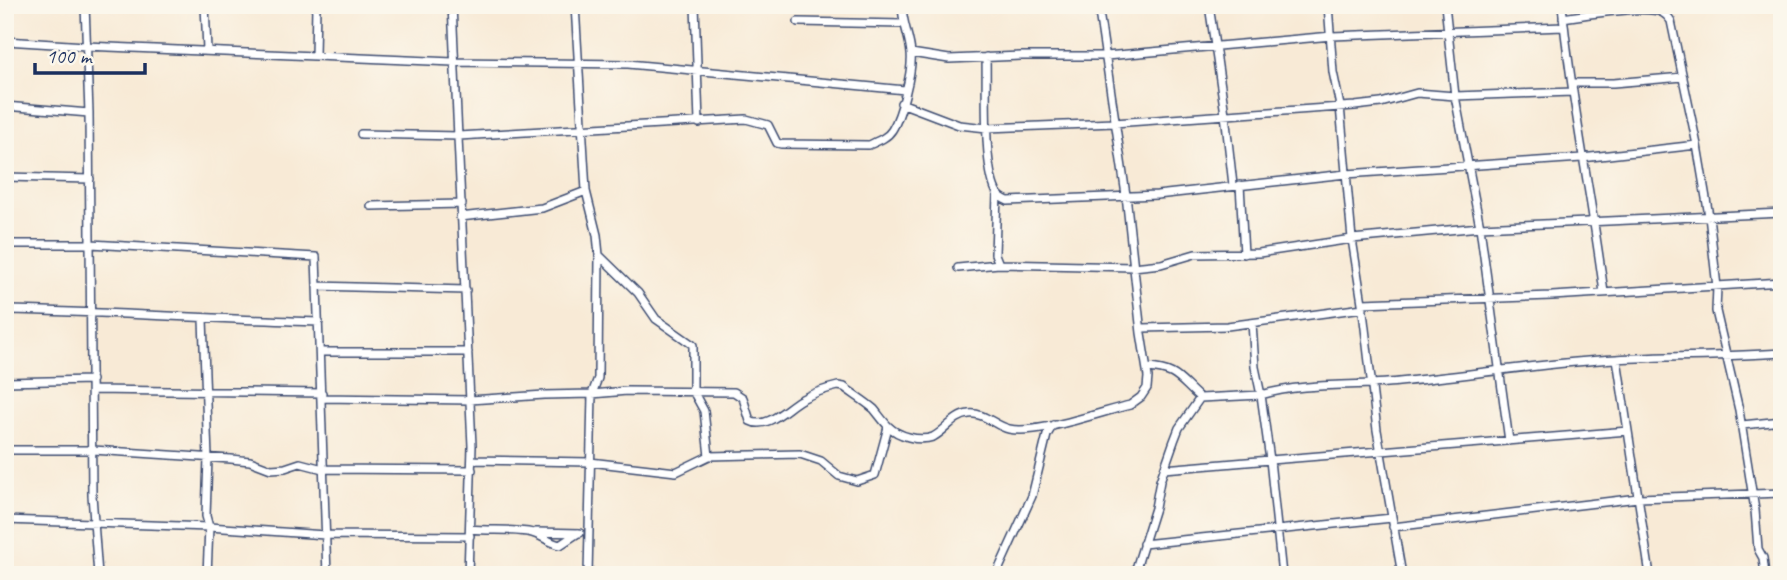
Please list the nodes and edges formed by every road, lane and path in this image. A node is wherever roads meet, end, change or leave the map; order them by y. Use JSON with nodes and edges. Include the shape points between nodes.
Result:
{"nodes":[{"id":1,"x":85,"y":5,"type":"edge"},
{"id":2,"x":205,"y":5,"type":"edge"},
{"id":3,"x":316,"y":5,"type":"edge"},
{"id":4,"x":452,"y":5,"type":"edge"},
{"id":5,"x":575,"y":5,"type":"edge"},
{"id":6,"x":695,"y":5,"type":"edge"},
{"id":7,"x":902,"y":5,"type":"edge"},
{"id":8,"x":1098,"y":5,"type":"edge"},
{"id":9,"x":1209,"y":5,"type":"edge"},
{"id":10,"x":1328,"y":5,"type":"edge"},
{"id":11,"x":1445,"y":5,"type":"edge"},
{"id":12,"x":1562,"y":5,"type":"edge"},
{"id":13,"x":798,"y":22,"type":"dead end"},
{"id":14,"x":1564,"y":23,"type":"junction"},
{"id":15,"x":903,"y":24,"type":"junction"},
{"id":16,"x":1448,"y":31,"type":"junction"},
{"id":17,"x":1332,"y":36,"type":"junction"},
{"id":18,"x":5,"y":41,"type":"edge"},
{"id":19,"x":86,"y":46,"type":"junction"},
{"id":20,"x":1214,"y":46,"type":"junction"},
{"id":21,"x":207,"y":50,"type":"junction"},
{"id":22,"x":911,"y":53,"type":"junction"},
{"id":23,"x":315,"y":55,"type":"junction"},
{"id":24,"x":1106,"y":56,"type":"junction"},
{"id":25,"x":986,"y":57,"type":"junction"},
{"id":26,"x":578,"y":61,"type":"junction"},
{"id":27,"x":453,"y":62,"type":"junction"},
{"id":28,"x":697,"y":69,"type":"junction"},
{"id":29,"x":1683,"y":77,"type":"junction"},
{"id":30,"x":1572,"y":83,"type":"junction"},
{"id":31,"x":905,"y":90,"type":"junction"},
{"id":32,"x":1573,"y":92,"type":"junction"},
{"id":33,"x":1455,"y":96,"type":"junction"},
{"id":34,"x":901,"y":103,"type":"junction"},
{"id":35,"x":5,"y":106,"type":"edge"},
{"id":36,"x":1340,"y":106,"type":"junction"},
{"id":37,"x":89,"y":113,"type":"junction"},
{"id":38,"x":1225,"y":114,"type":"junction"},
{"id":39,"x":699,"y":123,"type":"junction"},
{"id":40,"x":1114,"y":123,"type":"junction"},
{"id":41,"x":583,"y":128,"type":"junction"},
{"id":42,"x":987,"y":128,"type":"junction"},
{"id":43,"x":361,"y":134,"type":"dead end"},
{"id":44,"x":459,"y":136,"type":"junction"},
{"id":45,"x":1698,"y":145,"type":"junction"},
{"id":46,"x":1582,"y":158,"type":"junction"},
{"id":47,"x":1467,"y":164,"type":"junction"},
{"id":48,"x":1346,"y":174,"type":"junction"},
{"id":49,"x":5,"y":177,"type":"edge"},
{"id":50,"x":90,"y":179,"type":"junction"},
{"id":51,"x":1236,"y":185,"type":"junction"},
{"id":52,"x":586,"y":191,"type":"junction"},
{"id":53,"x":997,"y":193,"type":"junction"},
{"id":54,"x":1126,"y":195,"type":"junction"},
{"id":55,"x":462,"y":204,"type":"junction"},
{"id":56,"x":371,"y":206,"type":"dead end"},
{"id":57,"x":1782,"y":213,"type":"edge"},
{"id":58,"x":1709,"y":216,"type":"junction"},
{"id":59,"x":460,"y":217,"type":"junction"},
{"id":60,"x":1595,"y":223,"type":"junction"},
{"id":61,"x":1480,"y":227,"type":"junction"},
{"id":62,"x":1352,"y":239,"type":"junction"},
{"id":63,"x":5,"y":244,"type":"edge"},
{"id":64,"x":90,"y":244,"type":"junction"},
{"id":65,"x":599,"y":254,"type":"junction"},
{"id":66,"x":1244,"y":254,"type":"junction"},
{"id":67,"x":999,"y":264,"type":"junction"},
{"id":68,"x":958,"y":268,"type":"dead end"},
{"id":69,"x":1133,"y":268,"type":"junction"},
{"id":70,"x":1782,"y":282,"type":"edge"},
{"id":71,"x":317,"y":286,"type":"junction"},
{"id":72,"x":1717,"y":287,"type":"junction"},
{"id":73,"x":466,"y":290,"type":"junction"},
{"id":74,"x":1604,"y":293,"type":"junction"},
{"id":75,"x":1491,"y":299,"type":"junction"},
{"id":76,"x":1363,"y":306,"type":"junction"},
{"id":77,"x":5,"y":310,"type":"edge"},
{"id":78,"x":92,"y":312,"type":"junction"},
{"id":79,"x":203,"y":319,"type":"junction"},
{"id":80,"x":319,"y":323,"type":"junction"},
{"id":81,"x":1252,"y":323,"type":"junction"},
{"id":82,"x":1142,"y":328,"type":"junction"},
{"id":83,"x":320,"y":352,"type":"junction"},
{"id":84,"x":468,"y":352,"type":"junction"},
{"id":85,"x":1782,"y":353,"type":"edge"},
{"id":86,"x":1728,"y":356,"type":"junction"},
{"id":87,"x":1617,"y":359,"type":"junction"},
{"id":88,"x":1147,"y":368,"type":"junction"},
{"id":89,"x":1500,"y":370,"type":"junction"},
{"id":90,"x":92,"y":380,"type":"junction"},
{"id":91,"x":5,"y":382,"type":"edge"},
{"id":92,"x":1372,"y":385,"type":"junction"},
{"id":93,"x":93,"y":390,"type":"junction"},
{"id":94,"x":693,"y":391,"type":"junction"},
{"id":95,"x":206,"y":392,"type":"junction"},
{"id":96,"x":592,"y":394,"type":"junction"},
{"id":97,"x":1261,"y":395,"type":"junction"},
{"id":98,"x":322,"y":396,"type":"junction"},
{"id":99,"x":1200,"y":398,"type":"junction"},
{"id":100,"x":470,"y":400,"type":"junction"},
{"id":101,"x":1782,"y":421,"type":"edge"},
{"id":102,"x":1053,"y":425,"type":"junction"},
{"id":103,"x":1742,"y":425,"type":"junction"},
{"id":104,"x":888,"y":427,"type":"junction"},
{"id":105,"x":1628,"y":431,"type":"junction"},
{"id":106,"x":1509,"y":442,"type":"junction"},
{"id":107,"x":5,"y":450,"type":"edge"},
{"id":108,"x":93,"y":450,"type":"junction"},
{"id":109,"x":1381,"y":452,"type":"junction"},
{"id":110,"x":709,"y":456,"type":"junction"},
{"id":111,"x":208,"y":458,"type":"junction"},
{"id":112,"x":472,"y":460,"type":"junction"},
{"id":113,"x":1270,"y":460,"type":"junction"},
{"id":114,"x":590,"y":461,"type":"junction"},
{"id":115,"x":1164,"y":469,"type":"junction"},
{"id":116,"x":323,"y":470,"type":"junction"},
{"id":117,"x":472,"y":470,"type":"junction"},
{"id":118,"x":1782,"y":492,"type":"edge"},
{"id":119,"x":1752,"y":494,"type":"junction"},
{"id":120,"x":1638,"y":498,"type":"junction"},
{"id":121,"x":1392,"y":518,"type":"junction"},
{"id":122,"x":5,"y":520,"type":"edge"},
{"id":123,"x":94,"y":523,"type":"junction"},
{"id":124,"x":209,"y":527,"type":"junction"},
{"id":125,"x":1394,"y":527,"type":"junction"},
{"id":126,"x":1278,"y":530,"type":"junction"},
{"id":127,"x":529,"y":532,"type":"junction"},
{"id":128,"x":588,"y":532,"type":"junction"},
{"id":129,"x":470,"y":533,"type":"junction"},
{"id":130,"x":578,"y":533,"type":"junction"},
{"id":131,"x":326,"y":535,"type":"junction"},
{"id":132,"x":1143,"y":544,"type":"junction"},
{"id":133,"x":97,"y":575,"type":"edge"},
{"id":134,"x":208,"y":575,"type":"edge"},
{"id":135,"x":327,"y":575,"type":"edge"},
{"id":136,"x":468,"y":575,"type":"edge"},
{"id":137,"x":588,"y":575,"type":"edge"},
{"id":138,"x":996,"y":575,"type":"edge"},
{"id":139,"x":1134,"y":575,"type":"edge"},
{"id":140,"x":1282,"y":575,"type":"edge"},
{"id":141,"x":1402,"y":575,"type":"edge"},
{"id":142,"x":1650,"y":575,"type":"edge"},
{"id":143,"x":1765,"y":575,"type":"edge"}],
"edges":[{"from":1,"to":19,"type":"street"},
{"from":2,"to":21,"type":"street"},
{"from":3,"to":23,"type":"street"},
{"from":4,"to":27,"type":"street"},
{"from":5,"to":26,"type":"street"},
{"from":6,"to":28,"type":"street"},
{"from":7,"to":15,"type":"street"},
{"from":8,"to":24,"type":"street"},
{"from":9,"to":20,"type":"street"},
{"from":10,"to":17,"type":"street"},
{"from":11,"to":16,"type":"street"},
{"from":12,"to":14,"type":"street"},
{"from":13,"to":15,"type":"street"},
{"from":14,"to":16,"type":"street"},
{"from":14,"to":29,"type":"street","via":[[1616,12],[1663,13],[1671,21]]},
{"from":14,"to":30,"type":"street"},
{"from":15,"to":22,"type":"street"},
{"from":16,"to":17,"type":"street"},
{"from":16,"to":33,"type":"street"},
{"from":17,"to":20,"type":"street"},
{"from":17,"to":36,"type":"street"},
{"from":18,"to":19,"type":"street"},
{"from":19,"to":21,"type":"street"},
{"from":19,"to":37,"type":"street"},
{"from":20,"to":24,"type":"street"},
{"from":20,"to":38,"type":"street"},
{"from":21,"to":23,"type":"street"},
{"from":22,"to":25,"type":"street","via":[[949,59]]},
{"from":22,"to":31,"type":"street"},
{"from":23,"to":27,"type":"street"},
{"from":24,"to":25,"type":"street"},
{"from":24,"to":40,"type":"street"},
{"from":25,"to":42,"type":"street"},
{"from":26,"to":27,"type":"street"},
{"from":26,"to":28,"type":"street"},
{"from":26,"to":41,"type":"street"},
{"from":27,"to":44,"type":"street"},
{"from":28,"to":31,"type":"street"},
{"from":28,"to":39,"type":"street"},
{"from":29,"to":30,"type":"street"},
{"from":29,"to":45,"type":"street"},
{"from":30,"to":32,"type":"street"},
{"from":31,"to":34,"type":"street"},
{"from":32,"to":33,"type":"street"},
{"from":32,"to":46,"type":"street"},
{"from":33,"to":36,"type":"street","via":[[1417,93],[1381,103]]},
{"from":33,"to":47,"type":"street"},
{"from":34,"to":39,"type":"street","via":[[892,130],[869,145],[781,144],[763,122]]},
{"from":34,"to":42,"type":"street","via":[[958,125]]},
{"from":35,"to":37,"type":"street"},
{"from":36,"to":38,"type":"street"},
{"from":36,"to":48,"type":"street"},
{"from":37,"to":50,"type":"street"},
{"from":38,"to":40,"type":"street"},
{"from":38,"to":51,"type":"street"},
{"from":39,"to":41,"type":"street"},
{"from":40,"to":42,"type":"street"},
{"from":40,"to":54,"type":"street"},
{"from":41,"to":44,"type":"street"},
{"from":41,"to":52,"type":"street"},
{"from":42,"to":53,"type":"street"},
{"from":43,"to":44,"type":"street"},
{"from":44,"to":55,"type":"street"},
{"from":45,"to":46,"type":"street"},
{"from":45,"to":58,"type":"street"},
{"from":46,"to":47,"type":"street"},
{"from":46,"to":60,"type":"street"},
{"from":47,"to":48,"type":"street"},
{"from":47,"to":61,"type":"street"},
{"from":48,"to":51,"type":"street"},
{"from":48,"to":62,"type":"street"},
{"from":49,"to":50,"type":"street"},
{"from":50,"to":64,"type":"street"},
{"from":51,"to":54,"type":"street"},
{"from":51,"to":66,"type":"street"},
{"from":52,"to":59,"type":"street","via":[[542,208]]},
{"from":52,"to":65,"type":"street"},
{"from":53,"to":54,"type":"street","via":[[1016,202]]},
{"from":53,"to":67,"type":"street","via":[[995,254]]},
{"from":54,"to":69,"type":"street"},
{"from":55,"to":56,"type":"street"},
{"from":55,"to":59,"type":"street"},
{"from":57,"to":58,"type":"street"},
{"from":58,"to":60,"type":"street"},
{"from":58,"to":72,"type":"street"},
{"from":59,"to":73,"type":"street"},
{"from":60,"to":61,"type":"street"},
{"from":60,"to":74,"type":"street"},
{"from":61,"to":62,"type":"street"},
{"from":61,"to":75,"type":"street"},
{"from":62,"to":66,"type":"street"},
{"from":62,"to":76,"type":"street"},
{"from":63,"to":64,"type":"street"},
{"from":64,"to":71,"type":"street","via":[[316,257]]},
{"from":64,"to":78,"type":"street"},
{"from":65,"to":94,"type":"street","via":[[638,293],[656,319],[693,345]]},
{"from":65,"to":96,"type":"street","via":[[598,378]]},
{"from":66,"to":69,"type":"street","via":[[1195,254]]},
{"from":67,"to":68,"type":"street"},
{"from":67,"to":69,"type":"street"},
{"from":69,"to":82,"type":"street"},
{"from":70,"to":72,"type":"street"},
{"from":71,"to":73,"type":"street"},
{"from":71,"to":80,"type":"street"},
{"from":72,"to":74,"type":"street"},
{"from":72,"to":86,"type":"street","via":[[1717,311]]},
{"from":73,"to":84,"type":"street"},
{"from":74,"to":75,"type":"street"},
{"from":75,"to":76,"type":"street"},
{"from":75,"to":89,"type":"street"},
{"from":76,"to":81,"type":"street"},
{"from":76,"to":92,"type":"street"},
{"from":77,"to":78,"type":"street"},
{"from":78,"to":79,"type":"street"},
{"from":78,"to":90,"type":"street"},
{"from":79,"to":80,"type":"street"},
{"from":79,"to":95,"type":"street"},
{"from":80,"to":83,"type":"street"},
{"from":81,"to":82,"type":"street"},
{"from":81,"to":97,"type":"street"},
{"from":82,"to":88,"type":"street"},
{"from":83,"to":84,"type":"street"},
{"from":83,"to":98,"type":"street"},
{"from":84,"to":100,"type":"street"},
{"from":85,"to":86,"type":"street"},
{"from":86,"to":87,"type":"street"},
{"from":86,"to":103,"type":"street"},
{"from":87,"to":89,"type":"street"},
{"from":87,"to":105,"type":"street"},
{"from":88,"to":99,"type":"street","via":[[1173,373]]},
{"from":88,"to":102,"type":"street","via":[[1147,388],[1130,405]]},
{"from":89,"to":92,"type":"street"},
{"from":89,"to":106,"type":"street"},
{"from":90,"to":91,"type":"street"},
{"from":90,"to":93,"type":"street"},
{"from":92,"to":97,"type":"street"},
{"from":92,"to":109,"type":"street"},
{"from":93,"to":95,"type":"street"},
{"from":93,"to":108,"type":"street"},
{"from":94,"to":96,"type":"street"},
{"from":94,"to":104,"type":"street","via":[[734,392],[743,398],[750,421],[760,424],[802,399],[844,387]]},
{"from":94,"to":110,"type":"street","via":[[704,411]]},
{"from":95,"to":98,"type":"street"},
{"from":95,"to":111,"type":"street"},
{"from":96,"to":100,"type":"street"},
{"from":96,"to":114,"type":"street"},
{"from":97,"to":99,"type":"street"},
{"from":97,"to":113,"type":"street"},
{"from":98,"to":100,"type":"street"},
{"from":98,"to":116,"type":"street"},
{"from":99,"to":115,"type":"street","via":[[1179,428]]},
{"from":100,"to":112,"type":"street"},
{"from":101,"to":103,"type":"street"},
{"from":102,"to":104,"type":"street","via":[[1009,429],[971,413],[929,438],[898,434]]},
{"from":102,"to":138,"type":"street","via":[[1032,496]]},
{"from":103,"to":119,"type":"street"},
{"from":104,"to":110,"type":"street","via":[[875,475],[857,481],[800,454]]},
{"from":105,"to":106,"type":"street"},
{"from":105,"to":120,"type":"street"},
{"from":106,"to":109,"type":"street"},
{"from":107,"to":108,"type":"street"},
{"from":108,"to":111,"type":"street"},
{"from":108,"to":123,"type":"street"},
{"from":109,"to":113,"type":"street"},
{"from":109,"to":121,"type":"street"},
{"from":110,"to":114,"type":"street","via":[[676,472]]},
{"from":111,"to":116,"type":"street","via":[[250,461],[271,468],[300,463]]},
{"from":111,"to":124,"type":"street"},
{"from":112,"to":114,"type":"street"},
{"from":112,"to":117,"type":"street"},
{"from":113,"to":115,"type":"street"},
{"from":113,"to":126,"type":"street"},
{"from":114,"to":128,"type":"street"},
{"from":115,"to":132,"type":"street"},
{"from":116,"to":117,"type":"street"},
{"from":116,"to":131,"type":"street"},
{"from":117,"to":129,"type":"street"},
{"from":118,"to":119,"type":"street"},
{"from":119,"to":120,"type":"street"},
{"from":119,"to":143,"type":"street"},
{"from":120,"to":125,"type":"street"},
{"from":120,"to":142,"type":"street"},
{"from":121,"to":125,"type":"street"},
{"from":121,"to":126,"type":"street"},
{"from":122,"to":123,"type":"street"},
{"from":123,"to":124,"type":"street"},
{"from":123,"to":133,"type":"street"},
{"from":124,"to":131,"type":"street"},
{"from":124,"to":134,"type":"street"},
{"from":125,"to":141,"type":"street"},
{"from":126,"to":132,"type":"street"},
{"from":126,"to":140,"type":"street"},
{"from":127,"to":129,"type":"street"},
{"from":127,"to":130,"type":"street"},
{"from":127,"to":130,"type":"street","via":[[560,545]]},
{"from":128,"to":130,"type":"street"},
{"from":128,"to":137,"type":"street"},
{"from":129,"to":131,"type":"street"},
{"from":129,"to":136,"type":"street"},
{"from":131,"to":135,"type":"street"},
{"from":132,"to":139,"type":"street"}]}
